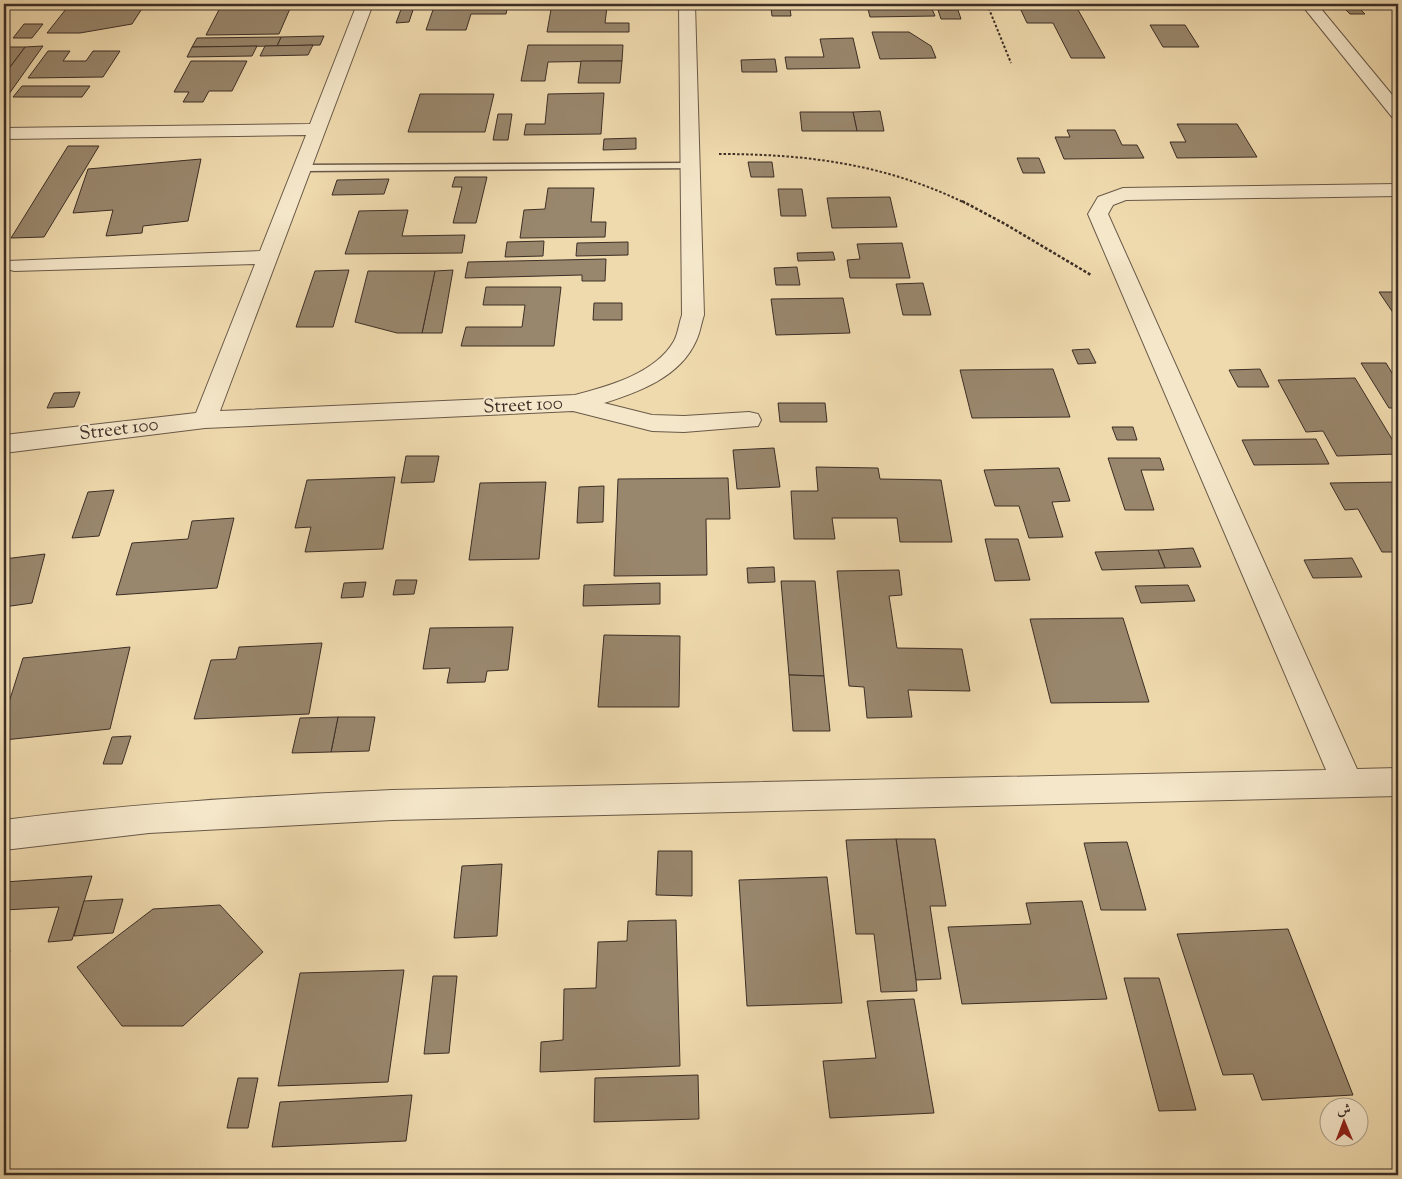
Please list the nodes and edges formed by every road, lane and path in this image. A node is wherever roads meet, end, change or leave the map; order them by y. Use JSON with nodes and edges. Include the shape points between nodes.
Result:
{"nodes":[{"id":1,"x":365,"y":4,"type":"edge"},
{"id":2,"x":687,"y":4,"type":"edge"},
{"id":3,"x":987,"y":4,"type":"edge"},
{"id":4,"x":1309,"y":4,"type":"edge"},
{"id":5,"x":1011,"y":63,"type":"dead end"},
{"id":6,"x":1398,"y":113,"type":"edge"},
{"id":7,"x":317,"y":129,"type":"junction"},
{"id":8,"x":4,"y":133,"type":"edge"},
{"id":9,"x":691,"y":160,"type":"junction"},
{"id":10,"x":302,"y":168,"type":"junction"},
{"id":11,"x":1398,"y":190,"type":"edge"},
{"id":12,"x":268,"y":257,"type":"junction"},
{"id":13,"x":14,"y":264,"type":"dead end"},
{"id":14,"x":1136,"y":302,"type":"junction"},
{"id":15,"x":575,"y":403,"type":"junction"},
{"id":16,"x":205,"y":420,"type":"junction"},
{"id":17,"x":749,"y":420,"type":"dead end"},
{"id":18,"x":4,"y":444,"type":"edge"},
{"id":19,"x":1347,"y":782,"type":"junction"},
{"id":20,"x":1398,"y":782,"type":"edge"},
{"id":21,"x":4,"y":835,"type":"edge"}],
"edges":[{"from":1,"to":7,"type":"street"},
{"from":2,"to":9,"type":"street","name":"Street 100"},
{"from":3,"to":5,"type":"path"},
{"from":4,"to":6,"type":"street"},
{"from":7,"to":8,"type":"street"},
{"from":7,"to":10,"type":"street"},
{"from":9,"to":10,"type":"lane"},
{"from":9,"to":14,"type":"path","via":[[791,155],[846,164],[913,182],[976,208]]},
{"from":9,"to":15,"type":"street","name":"Street 100","via":[[693,315],[684,345],[658,371],[621,391]]},
{"from":10,"to":12,"type":"street"},
{"from":11,"to":14,"type":"street","via":[[1148,193],[1123,194],[1105,201],[1098,214]]},
{"from":12,"to":13,"type":"street"},
{"from":12,"to":16,"type":"street"},
{"from":14,"to":19,"type":"street"},
{"from":15,"to":16,"type":"street","name":"Street 100"},
{"from":15,"to":17,"type":"street","via":[[652,423]]},
{"from":16,"to":18,"type":"street","name":"Street 100"},
{"from":19,"to":20,"type":"street"},
{"from":19,"to":21,"type":"street","via":[[227,811]]}]}
